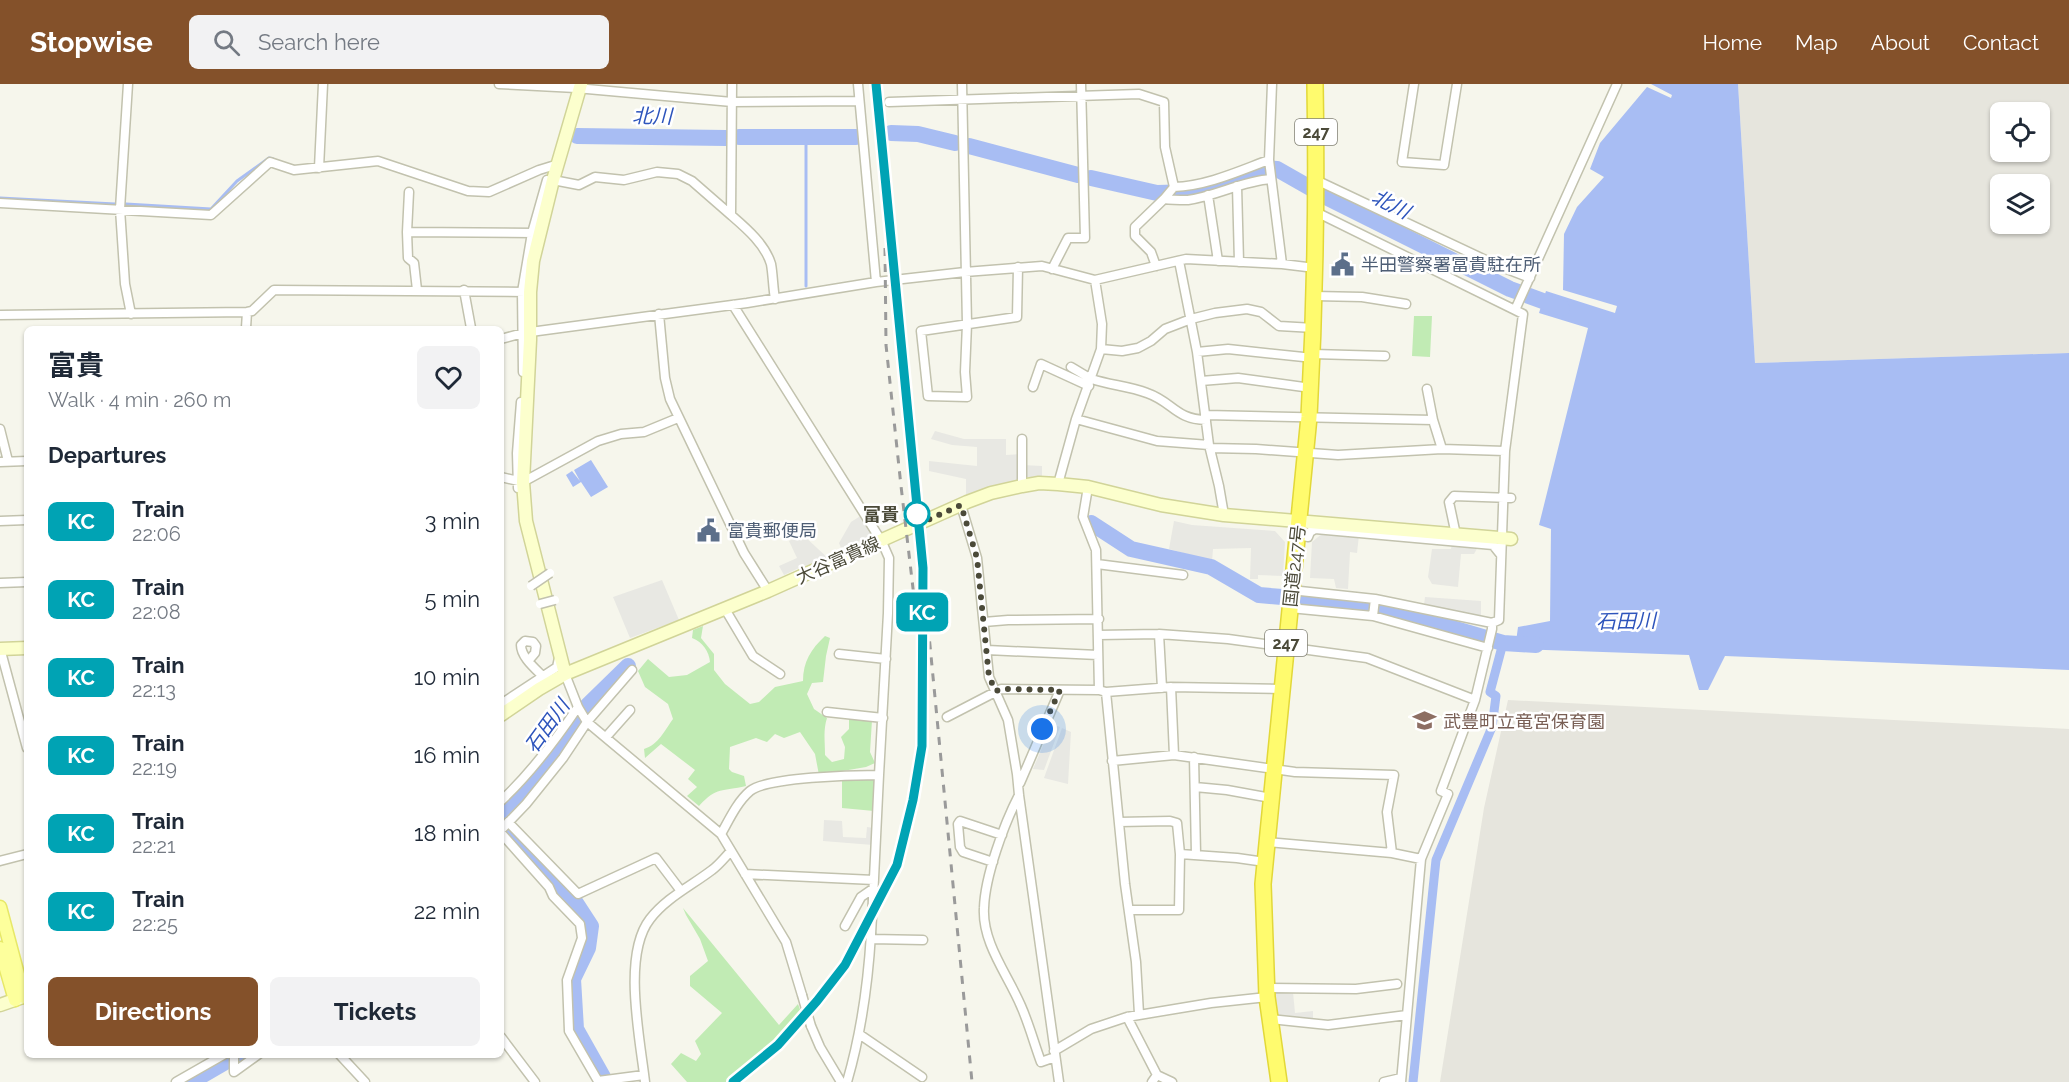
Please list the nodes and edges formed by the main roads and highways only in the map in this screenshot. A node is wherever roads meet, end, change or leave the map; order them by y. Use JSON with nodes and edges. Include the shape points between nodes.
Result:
{"nodes":[{"id":1,"x":1315,"y":84,"type":"edge"},
{"id":2,"x":578,"y":86,"type":"edge"},
{"id":3,"x":1295,"y":530,"type":"junction"},
{"id":4,"x":1506,"y":539,"type":"road end"},
{"id":5,"x":0,"y":648,"type":"edge"},
{"id":6,"x":24,"y":648,"type":"edge"},
{"id":7,"x":553,"y":676,"type":"junction"},
{"id":8,"x":504,"y":705,"type":"edge"},
{"id":9,"x":0,"y":907,"type":"edge"},
{"id":10,"x":0,"y":948,"type":"edge"},
{"id":11,"x":22,"y":997,"type":"edge"},
{"id":12,"x":0,"y":1005,"type":"edge"},
{"id":13,"x":1279,"y":1082,"type":"edge"}],
"edges":[{"from":1,"to":3,"type":"highway","name":"国道247号","number":"247","via":[[1313,356],[1306,453]]},
{"from":2,"to":7,"type":"main road","via":[[535,233],[526,292],[520,482],[559,657]]},
{"from":3,"to":4,"type":"main road","name":"大谷富貴線","via":[[1316,523]]},
{"from":3,"to":7,"type":"main road","name":"大谷富貴線","via":[[1088,487],[1039,483],[1022,486],[961,505],[768,591]]},
{"from":3,"to":13,"type":"highway","name":"国道247号","number":"247","via":[[1263,909],[1265,994]]},
{"from":5,"to":6,"type":"main road"},
{"from":7,"to":8,"type":"main road","name":"大谷富貴線"},
{"from":9,"to":11,"type":"main road"},
{"from":10,"to":11,"type":"main road"},
{"from":11,"to":12,"type":"main road"}]}
